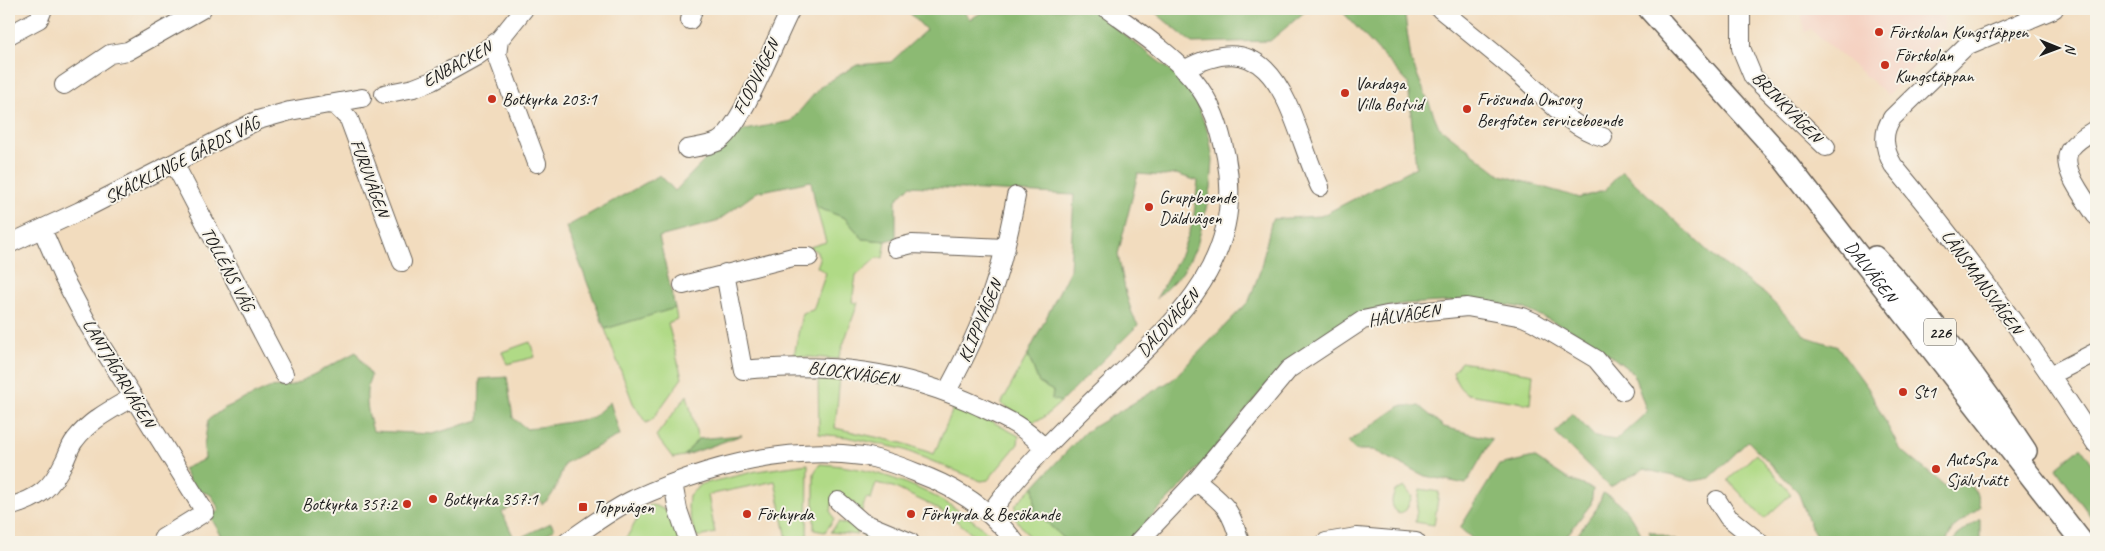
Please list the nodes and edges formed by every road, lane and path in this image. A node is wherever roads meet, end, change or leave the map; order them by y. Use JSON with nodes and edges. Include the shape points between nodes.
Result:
{"nodes":[{"id":1,"x":43,"y":9,"type":"edge"},
{"id":2,"x":202,"y":9,"type":"edge"},
{"id":3,"x":524,"y":9,"type":"edge"},
{"id":4,"x":791,"y":9,"type":"edge"},
{"id":5,"x":1107,"y":9,"type":"edge"},
{"id":6,"x":1440,"y":9,"type":"edge"},
{"id":7,"x":1649,"y":9,"type":"edge"},
{"id":8,"x":1741,"y":9,"type":"edge"},
{"id":9,"x":2054,"y":9,"type":"edge"},
{"id":10,"x":9,"y":35,"type":"edge"},
{"id":11,"x":500,"y":40,"type":"junction"},
{"id":12,"x":1184,"y":70,"type":"junction"},
{"id":13,"x":64,"y":85,"type":"dead end"},
{"id":14,"x":384,"y":94,"type":"dead end"},
{"id":15,"x":362,"y":98,"type":"dead end"},
{"id":16,"x":327,"y":104,"type":"junction"},
{"id":17,"x":2096,"y":129,"type":"edge"},
{"id":18,"x":1603,"y":137,"type":"dead end"},
{"id":19,"x":1826,"y":147,"type":"dead end"},
{"id":20,"x":687,"y":149,"type":"dead end"},
{"id":21,"x":174,"y":163,"type":"junction"},
{"id":22,"x":537,"y":163,"type":"dead end"},
{"id":23,"x":1320,"y":187,"type":"dead end"},
{"id":24,"x":1016,"y":196,"type":"dead end"},
{"id":25,"x":2096,"y":216,"type":"edge"},
{"id":26,"x":42,"y":229,"type":"junction"},
{"id":27,"x":9,"y":244,"type":"edge"},
{"id":28,"x":896,"y":248,"type":"dead end"},
{"id":29,"x":1006,"y":248,"type":"junction"},
{"id":30,"x":809,"y":258,"type":"dead end"},
{"id":31,"x":402,"y":262,"type":"dead end"},
{"id":32,"x":725,"y":273,"type":"junction"},
{"id":33,"x":683,"y":285,"type":"dead end"},
{"id":34,"x":2096,"y":352,"type":"edge"},
{"id":35,"x":284,"y":374,"type":"dead end"},
{"id":36,"x":2051,"y":375,"type":"junction"},
{"id":37,"x":947,"y":391,"type":"junction"},
{"id":38,"x":1624,"y":391,"type":"dead end"},
{"id":39,"x":133,"y":397,"type":"junction"},
{"id":40,"x":2096,"y":444,"type":"edge"},
{"id":41,"x":1044,"y":448,"type":"junction"},
{"id":42,"x":1196,"y":482,"type":"junction"},
{"id":43,"x":673,"y":483,"type":"junction"},
{"id":44,"x":1717,"y":500,"type":"dead end"},
{"id":45,"x":838,"y":501,"type":"dead end"},
{"id":46,"x":9,"y":507,"type":"edge"},
{"id":47,"x":990,"y":513,"type":"junction"},
{"id":48,"x":2077,"y":536,"type":"edge"},
{"id":49,"x":161,"y":542,"type":"edge"},
{"id":50,"x":567,"y":542,"type":"edge"},
{"id":51,"x":689,"y":542,"type":"edge"},
{"id":52,"x":910,"y":542,"type":"edge"},
{"id":53,"x":1015,"y":542,"type":"edge"},
{"id":54,"x":1138,"y":542,"type":"edge"},
{"id":55,"x":1240,"y":542,"type":"edge"},
{"id":56,"x":1326,"y":542,"type":"edge"},
{"id":57,"x":1416,"y":542,"type":"edge"},
{"id":58,"x":1759,"y":542,"type":"edge"}],
"edges":[{"from":1,"to":10,"type":"street","via":[[39,19]]},
{"from":2,"to":13,"type":"street","via":[[128,51],[110,54]]},
{"from":3,"to":11,"type":"street","name":"ENBACKEN"},
{"from":4,"to":20,"type":"street","name":"FLODVÄGEN","via":[[754,90],[728,130],[717,142]]},
{"from":5,"to":12,"type":"street","name":"DÄLDVÄGEN"},
{"from":6,"to":18,"type":"street","via":[[1576,126]]},
{"from":7,"to":48,"type":"main road","name":"DALVÄGEN","number":"226","via":[[1781,156]]},
{"from":8,"to":19,"type":"street","name":"BRINKVÄGEN","via":[[1741,48],[1753,77]]},
{"from":9,"to":36,"type":"street","name":"LÄNSMANSVÄGEN","via":[[1966,46],[1892,118],[1886,128],[1885,146],[1893,165]]},
{"from":11,"to":14,"type":"street","name":"ENBACKEN","via":[[442,76],[414,88]]},
{"from":11,"to":22,"type":"street","name":"ENBACKEN","via":[[498,55]]},
{"from":12,"to":23,"type":"street","via":[[1202,60],[1227,54],[1250,58],[1261,65],[1269,72],[1289,107]]},
{"from":12,"to":41,"type":"street","name":"DÄLDVÄGEN","via":[[1212,106],[1223,141],[1229,206],[1213,266],[1191,300],[1158,338]]},
{"from":15,"to":16,"type":"street","name":"SKÄCKLINGE GÅRDS VÄG"},
{"from":16,"to":21,"type":"street","name":"SKÄCKLINGE GÅRDS VÄG","via":[[258,120]]},
{"from":16,"to":31,"type":"street","name":"FURUVÄGEN","via":[[335,105],[349,119]]},
{"from":17,"to":25,"type":"street","via":[[2072,147],[2067,160],[2070,174]]},
{"from":21,"to":26,"type":"street","name":"SKÄCKLINGE GÅRDS VÄG"},
{"from":21,"to":35,"type":"street","name":"TOLLÉNS VÄG"},
{"from":24,"to":29,"type":"street","name":"KLIPPVÄGEN"},
{"from":26,"to":27,"type":"street","name":"SKÄCKLINGE GÅRDS VÄG"},
{"from":26,"to":39,"type":"street","name":"LANTJÄGARVÄGEN","via":[[63,278]]},
{"from":28,"to":29,"type":"street","via":[[922,244]]},
{"from":29,"to":37,"type":"street","name":"KLIPPVÄGEN","via":[[984,320]]},
{"from":30,"to":32,"type":"street","via":[[793,256]]},
{"from":32,"to":33,"type":"street"},
{"from":32,"to":37,"type":"street","name":"BLOCKVÄGEN","via":[[743,370],[814,366],[853,369]]},
{"from":34,"to":36,"type":"street"},
{"from":36,"to":40,"type":"street","name":"LÄNSMANSVÄGEN"},
{"from":37,"to":41,"type":"street","name":"BLOCKVÄGEN","via":[[1022,426]]},
{"from":38,"to":42,"type":"street","name":"HÅLVÄGEN","via":[[1596,359],[1523,317],[1467,307],[1363,320],[1297,362]]},
{"from":39,"to":46,"type":"street","via":[[88,425],[74,441],[53,484],[42,494]]},
{"from":39,"to":49,"type":"street","name":"LANTJÄGARVÄGEN","via":[[205,512]]},
{"from":41,"to":47,"type":"street","name":"DÄLDVÄGEN"},
{"from":42,"to":54,"type":"street","name":"HÅLVÄGEN"},
{"from":42,"to":55,"type":"street","via":[[1222,502],[1234,518]]},
{"from":43,"to":47,"type":"street","via":[[742,462],[813,453],[838,454],[865,457],[930,477]]},
{"from":43,"to":50,"type":"street","via":[[633,500]]},
{"from":43,"to":51,"type":"street"},
{"from":44,"to":58,"type":"street","via":[[1728,517]]},
{"from":45,"to":52,"type":"street","via":[[862,522]]},
{"from":47,"to":53,"type":"street"},
{"from":56,"to":57,"type":"street","via":[[1357,537]]}]}
